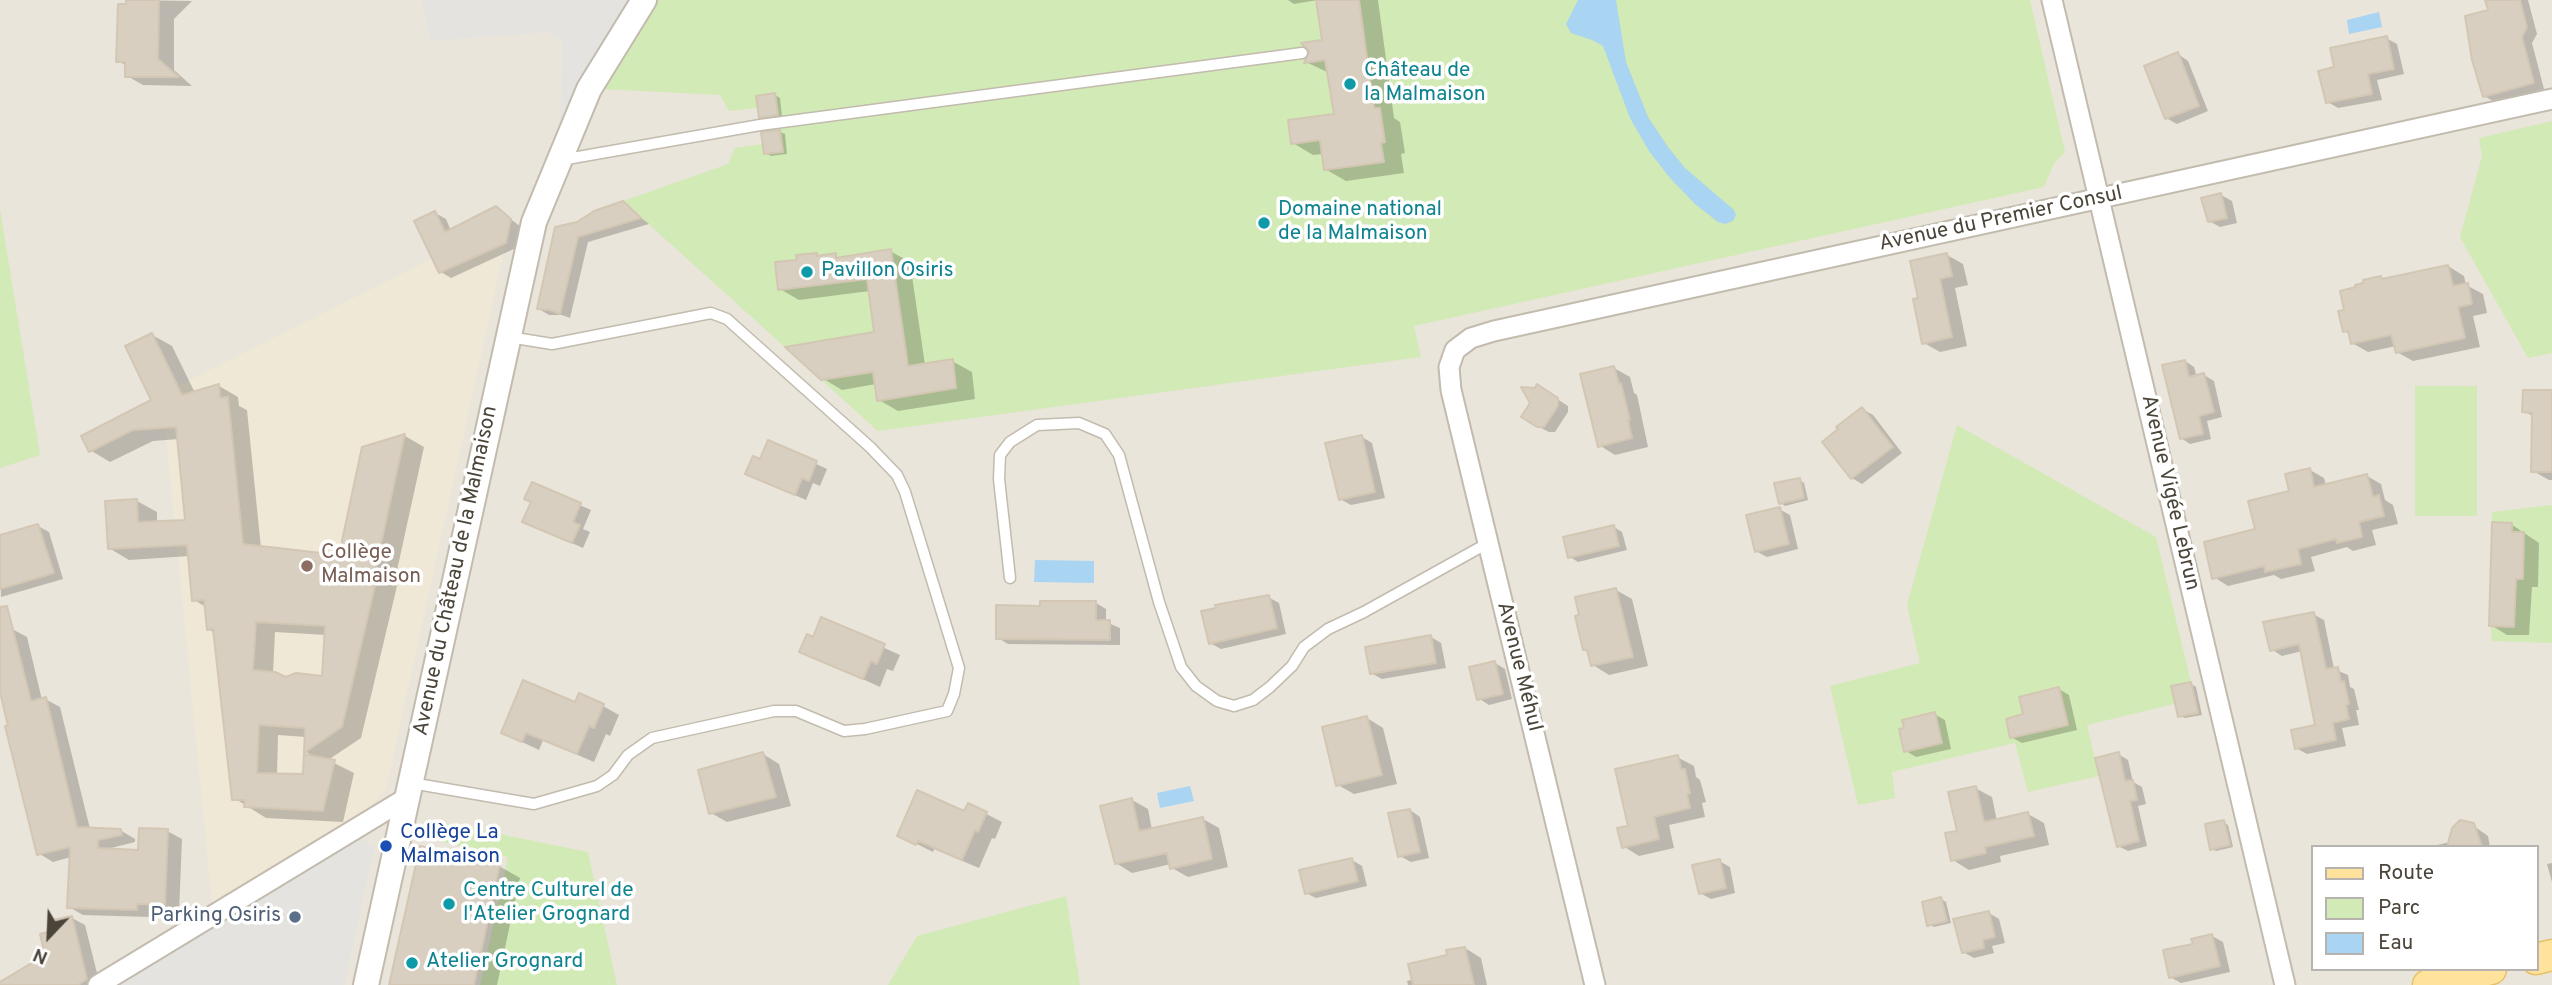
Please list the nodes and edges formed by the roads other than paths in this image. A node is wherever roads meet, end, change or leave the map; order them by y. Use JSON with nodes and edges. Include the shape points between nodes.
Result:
{"nodes":[{"id":1,"x":644,"y":0,"type":"edge"},
{"id":2,"x":2052,"y":0,"type":"edge"},
{"id":3,"x":1303,"y":53,"type":"dead end"},
{"id":4,"x":2552,"y":99,"type":"edge"},
{"id":5,"x":557,"y":161,"type":"junction"},
{"id":6,"x":2099,"y":198,"type":"junction"},
{"id":7,"x":508,"y":337,"type":"junction"},
{"id":8,"x":1455,"y":350,"type":"joint"},
{"id":9,"x":1488,"y":543,"type":"junction"},
{"id":10,"x":1010,"y":578,"type":"dead end"},
{"id":11,"x":409,"y":790,"type":"junction"},
{"id":12,"x":2483,"y":971,"type":"edge"},
{"id":13,"x":98,"y":985,"type":"edge"},
{"id":14,"x":366,"y":985,"type":"edge"},
{"id":15,"x":1595,"y":985,"type":"edge"},
{"id":16,"x":2286,"y":985,"type":"edge"},
{"id":17,"x":2428,"y":985,"type":"edge"}],
"edges":[{"from":1,"to":5,"type":"street","name":"Avenue du Château de la Malmaison","via":[[589,89]]},
{"from":2,"to":6,"type":"street","name":"Avenue Vigée Lebrun"},
{"from":3,"to":5,"type":"lane","via":[[760,125]]},
{"from":4,"to":6,"type":"street","name":"Avenue du Premier Consul"},
{"from":5,"to":7,"type":"street","name":"Avenue du Château de la Malmaison","via":[[534,222]]},
{"from":6,"to":8,"type":"street","name":"Avenue du Premier Consul","via":[[1494,331],[1471,338]]},
{"from":6,"to":16,"type":"street","name":"Avenue Vigée Lebrun"},
{"from":7,"to":11,"type":"street","name":"Avenue du Château de la Malmaison"},
{"from":7,"to":11,"type":"lane","via":[[552,344],[711,313],[727,318],[897,475],[959,668],[954,694],[947,710],[865,729],[844,731],[796,711],[774,711],[652,738],[597,786],[534,804]]},
{"from":8,"to":9,"type":"street","name":"Avenue Méhul","via":[[1449,367],[1451,390]]},
{"from":9,"to":10,"type":"lane","via":[[1328,629],[1304,647],[1292,666],[1253,701],[1234,706],[1196,687],[1181,667],[1158,601],[1119,455],[1105,434],[1079,423],[1037,425],[1010,442],[1000,455]]},
{"from":9,"to":15,"type":"street","name":"Avenue Méhul"},
{"from":11,"to":13,"type":"street"},
{"from":11,"to":14,"type":"street","name":"Avenue du Château de la Malmaison"},
{"from":12,"to":17,"type":"main road"}]}
